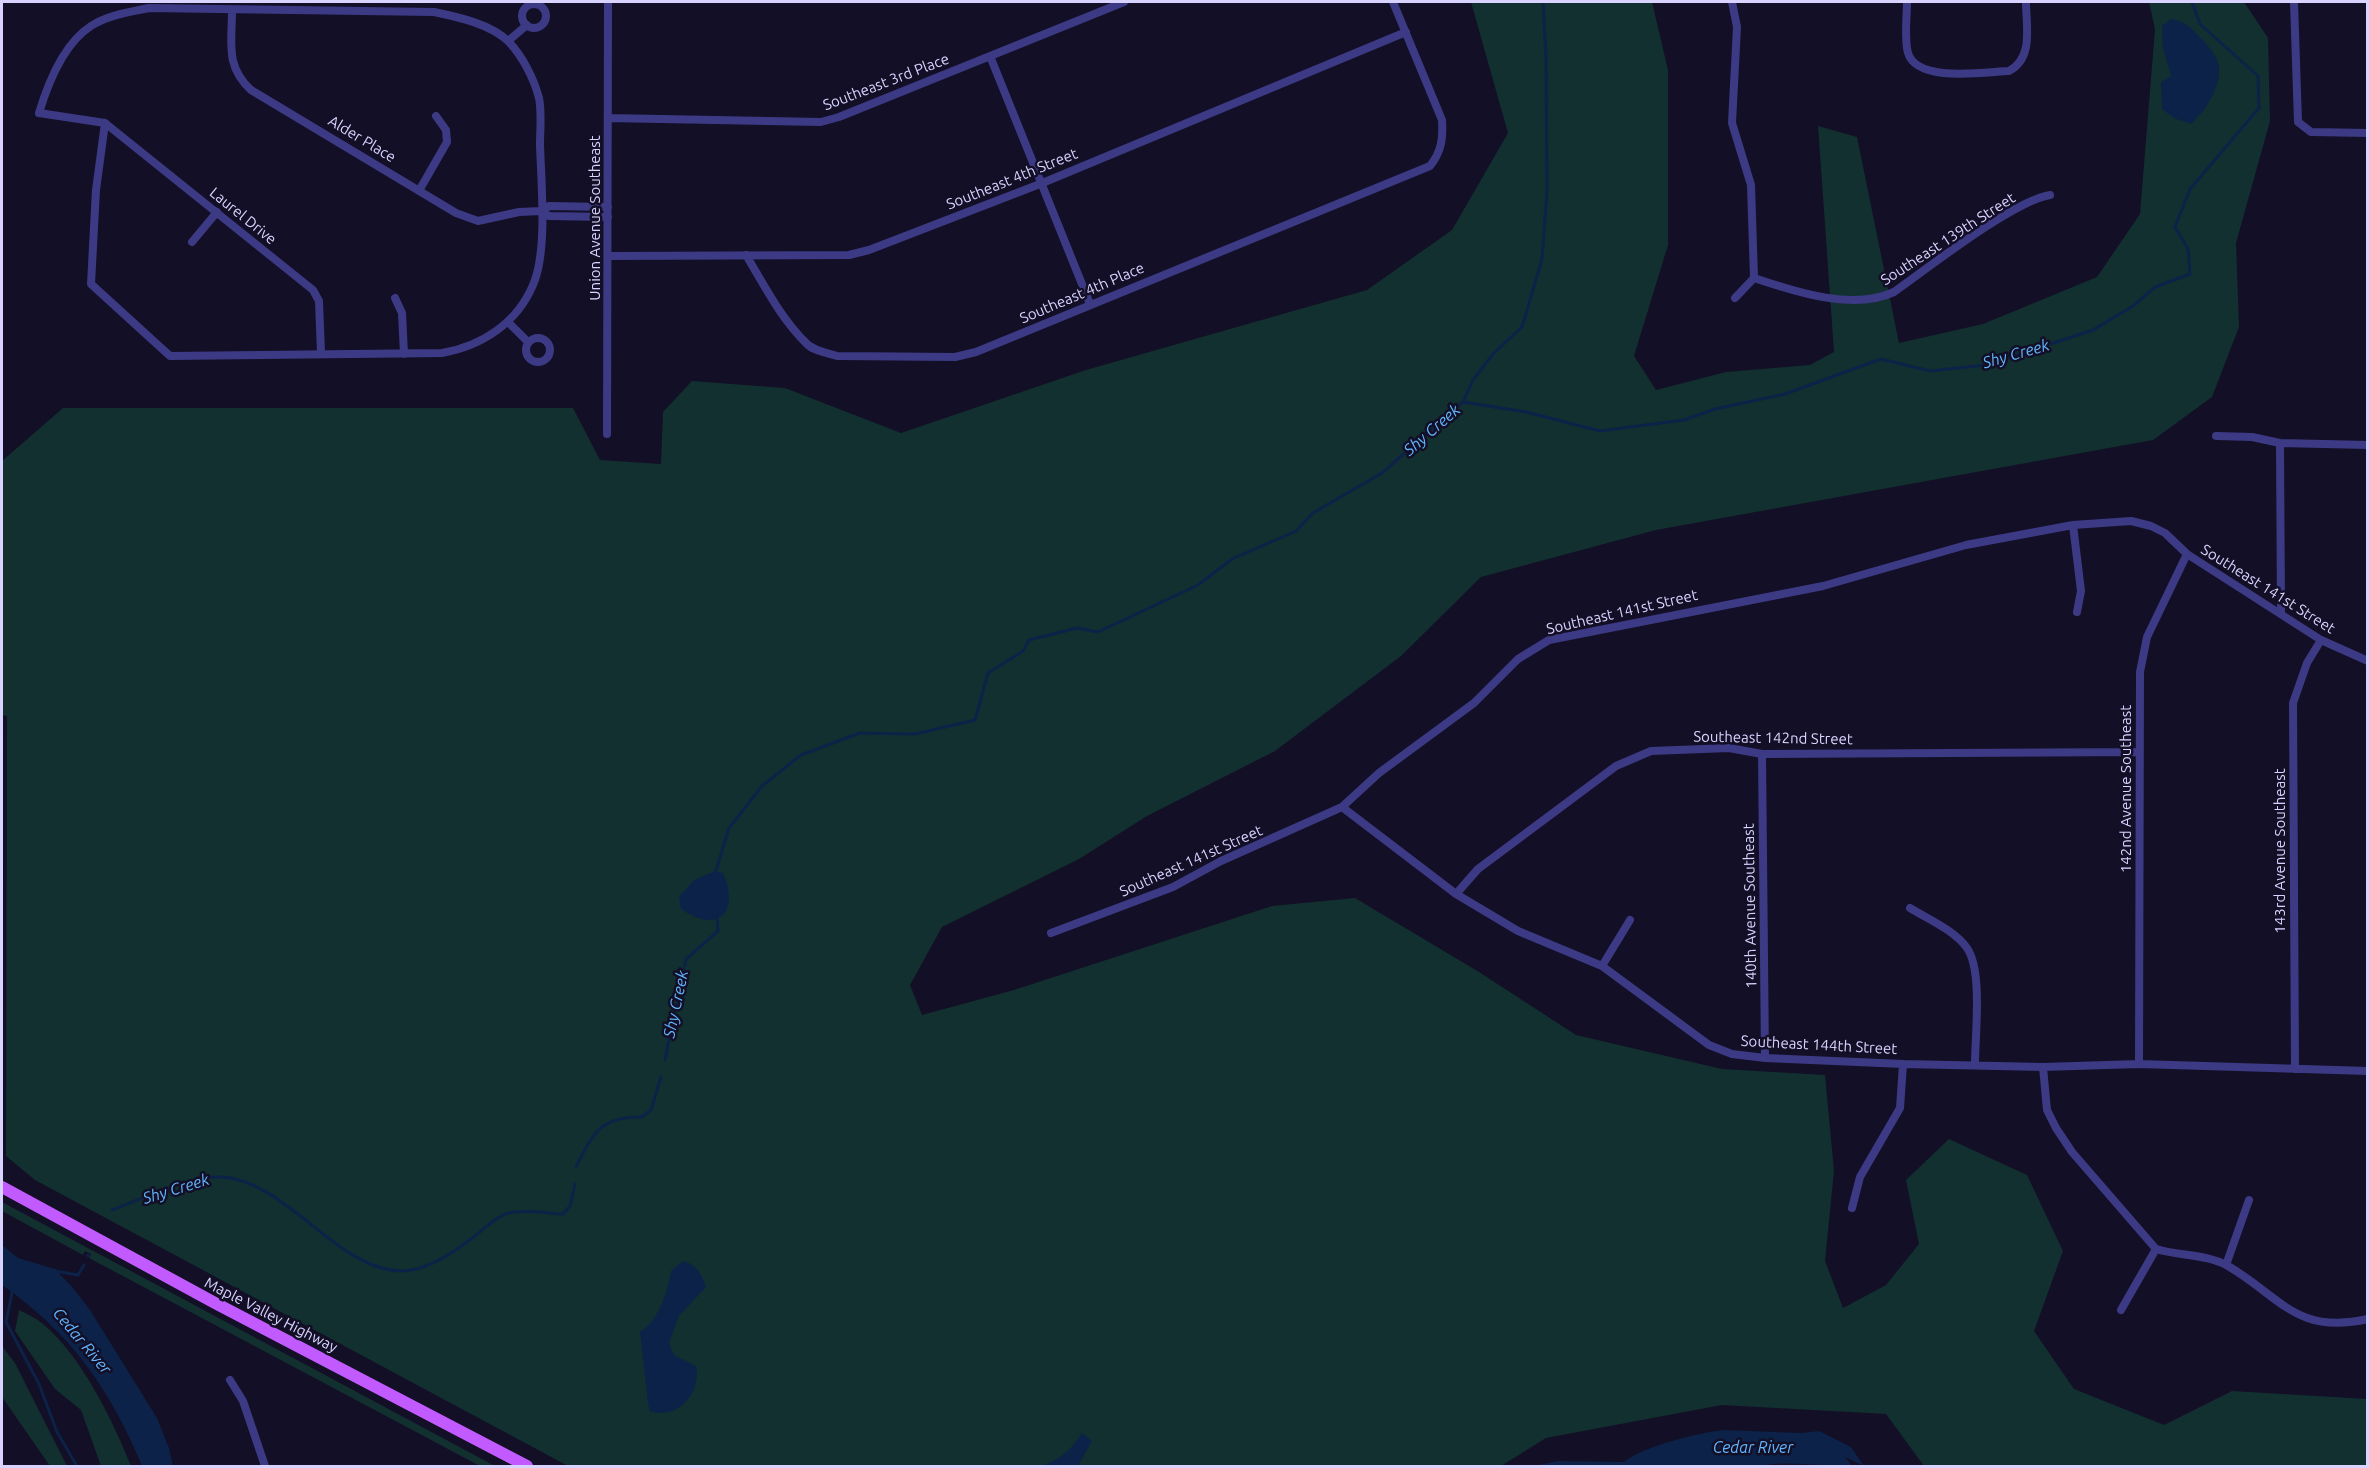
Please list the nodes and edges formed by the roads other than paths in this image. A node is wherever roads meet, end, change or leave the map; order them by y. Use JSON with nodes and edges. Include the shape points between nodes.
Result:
{"nodes":[{"id":1,"x":608,"y":2,"type":"edge"},
{"id":2,"x":1124,"y":2,"type":"edge"},
{"id":3,"x":1393,"y":2,"type":"edge"},
{"id":4,"x":1732,"y":2,"type":"edge"},
{"id":5,"x":1907,"y":2,"type":"edge"},
{"id":6,"x":2026,"y":2,"type":"edge"},
{"id":7,"x":2295,"y":2,"type":"edge"},
{"id":8,"x":232,"y":10,"type":"junction"},
{"id":9,"x":526,"y":25,"type":"dead end"},
{"id":10,"x":1406,"y":33,"type":"junction"},
{"id":11,"x":508,"y":41,"type":"junction"},
{"id":12,"x":990,"y":56,"type":"junction"},
{"id":13,"x":436,"y":116,"type":"dead end"},
{"id":14,"x":608,"y":118,"type":"junction"},
{"id":15,"x":105,"y":123,"type":"junction"},
{"id":16,"x":2367,"y":133,"type":"edge"},
{"id":17,"x":1040,"y":184,"type":"junction"},
{"id":18,"x":420,"y":189,"type":"junction"},
{"id":19,"x":2050,"y":195,"type":"dead end"},
{"id":20,"x":608,"y":207,"type":"junction"},
{"id":21,"x":541,"y":211,"type":"junction"},
{"id":22,"x":217,"y":212,"type":"junction"},
{"id":23,"x":608,"y":217,"type":"junction"},
{"id":24,"x":192,"y":242,"type":"dead end"},
{"id":25,"x":746,"y":255,"type":"junction"},
{"id":26,"x":609,"y":256,"type":"junction"},
{"id":27,"x":1754,"y":278,"type":"junction"},
{"id":28,"x":395,"y":297,"type":"dead end"},
{"id":29,"x":1735,"y":298,"type":"dead end"},
{"id":30,"x":1090,"y":304,"type":"junction"},
{"id":31,"x":508,"y":322,"type":"junction"},
{"id":32,"x":528,"y":342,"type":"dead end"},
{"id":33,"x":321,"y":353,"type":"junction"},
{"id":34,"x":404,"y":354,"type":"junction"},
{"id":35,"x":607,"y":434,"type":"dead end"},
{"id":36,"x":2216,"y":436,"type":"dead end"},
{"id":37,"x":2280,"y":443,"type":"junction"},
{"id":38,"x":2367,"y":445,"type":"edge"},
{"id":39,"x":2073,"y":525,"type":"junction"},
{"id":40,"x":2187,"y":554,"type":"junction"},
{"id":41,"x":2077,"y":612,"type":"dead end"},
{"id":42,"x":2281,"y":612,"type":"junction"},
{"id":43,"x":2321,"y":640,"type":"junction"},
{"id":44,"x":2367,"y":661,"type":"edge"},
{"id":45,"x":2139,"y":752,"type":"junction"},
{"id":46,"x":1762,"y":754,"type":"junction"},
{"id":47,"x":1342,"y":807,"type":"junction"},
{"id":48,"x":1456,"y":894,"type":"junction"},
{"id":49,"x":1910,"y":908,"type":"dead end"},
{"id":50,"x":1629,"y":920,"type":"dead end"},
{"id":51,"x":1051,"y":933,"type":"dead end"},
{"id":52,"x":1602,"y":966,"type":"junction"},
{"id":53,"x":1765,"y":1058,"type":"junction"},
{"id":54,"x":1903,"y":1064,"type":"junction"},
{"id":55,"x":1975,"y":1064,"type":"junction"},
{"id":56,"x":2139,"y":1064,"type":"junction"},
{"id":57,"x":2043,"y":1067,"type":"junction"},
{"id":58,"x":2295,"y":1069,"type":"junction"},
{"id":59,"x":2367,"y":1071,"type":"edge"},
{"id":60,"x":2,"y":1188,"type":"edge"},
{"id":61,"x":2249,"y":1200,"type":"dead end"},
{"id":62,"x":1852,"y":1208,"type":"dead end"},
{"id":63,"x":2156,"y":1249,"type":"junction"},
{"id":64,"x":2226,"y":1265,"type":"junction"},
{"id":65,"x":2121,"y":1310,"type":"dead end"},
{"id":66,"x":2367,"y":1319,"type":"edge"},
{"id":67,"x":230,"y":1380,"type":"dead end"},
{"id":68,"x":265,"y":1467,"type":"edge"},
{"id":69,"x":527,"y":1467,"type":"edge"}],
"edges":[{"from":1,"to":14,"type":"street","name":"Union Avenue Southeast"},
{"from":2,"to":12,"type":"street","name":"Southeast 3rd Place"},
{"from":3,"to":10,"type":"street"},
{"from":4,"to":27,"type":"street","via":[[1737,27],[1732,123],[1751,185]]},
{"from":5,"to":6,"type":"street","via":[[1907,52],[1912,62],[1931,73],[2009,71],[2019,66],[2026,52]]},
{"from":7,"to":16,"type":"street","via":[[2297,117],[2301,126],[2311,132]]},
{"from":8,"to":11,"type":"street","via":[[434,12],[461,18]]},
{"from":8,"to":15,"type":"street","via":[[149,8],[90,26],[49,78],[39,112]]},
{"from":8,"to":18,"type":"street","name":"Alder Place","via":[[233,67],[251,90]]},
{"from":9,"to":11,"type":"street"},
{"from":10,"to":17,"type":"street","name":"Southeast 4th Street"},
{"from":10,"to":30,"type":"street","name":"Southeast 4th Place","via":[[1442,120],[1443,140],[1439,155],[1430,166]]},
{"from":11,"to":21,"type":"street","via":[[532,78],[539,100]]},
{"from":12,"to":14,"type":"street","name":"Southeast 3rd Place","via":[[821,122]]},
{"from":12,"to":17,"type":"street"},
{"from":13,"to":18,"type":"street","via":[[446,130],[447,142]]},
{"from":14,"to":20,"type":"street","name":"Union Avenue Southeast"},
{"from":15,"to":22,"type":"street","name":"Laurel Drive"},
{"from":15,"to":33,"type":"street","via":[[96,190],[91,284],[170,356]]},
{"from":17,"to":25,"type":"street","name":"Southeast 4th Street","via":[[849,255]]},
{"from":17,"to":30,"type":"street"},
{"from":18,"to":21,"type":"street","name":"Alder Place","via":[[456,213],[478,220]]},
{"from":19,"to":27,"type":"street","name":"Southeast 139th Street","via":[[2021,207],[1879,299],[1829,297]]},
{"from":20,"to":21,"type":"street","via":[[549,206]]},
{"from":20,"to":23,"type":"street","name":"Union Avenue Southeast"},
{"from":21,"to":23,"type":"street","via":[[549,216]]},
{"from":21,"to":31,"type":"street","via":[[540,264],[523,304]]},
{"from":22,"to":24,"type":"street"},
{"from":22,"to":33,"type":"street","name":"Laurel Drive","via":[[312,290],[319,301]]},
{"from":23,"to":26,"type":"street","name":"Union Avenue Southeast"},
{"from":25,"to":26,"type":"street","name":"Southeast 4th Street"},
{"from":25,"to":30,"type":"street","name":"Southeast 4th Place","via":[[772,300],[808,345],[837,356],[955,357],[976,352]]},
{"from":26,"to":35,"type":"street","name":"Union Avenue Southeast"},
{"from":27,"to":29,"type":"street"},
{"from":28,"to":34,"type":"street","via":[[402,313]]},
{"from":31,"to":32,"type":"street"},
{"from":31,"to":34,"type":"street","via":[[460,350]]},
{"from":33,"to":34,"type":"street"},
{"from":36,"to":37,"type":"street"},
{"from":37,"to":38,"type":"street"},
{"from":37,"to":42,"type":"street"},
{"from":39,"to":40,"type":"street","name":"Southeast 141st Street","via":[[2131,521],[2151,526],[2165,533]]},
{"from":39,"to":41,"type":"street","via":[[2081,591]]},
{"from":39,"to":47,"type":"street","name":"Southeast 141st Street","via":[[1966,545],[1823,586],[1549,640],[1518,659],[1474,703],[1378,773]]},
{"from":40,"to":42,"type":"street","name":"Southeast 141st Street"},
{"from":40,"to":45,"type":"street","name":"142nd Avenue Southeast","via":[[2147,637],[2140,672]]},
{"from":42,"to":43,"type":"street","name":"Southeast 141st Street"},
{"from":43,"to":44,"type":"street","name":"Southeast 141st Street"},
{"from":43,"to":58,"type":"street","name":"143rd Avenue Southeast","via":[[2307,663],[2293,703]]},
{"from":45,"to":46,"type":"street","name":"Southeast 142nd Street"},
{"from":45,"to":56,"type":"street","name":"142nd Avenue Southeast"},
{"from":46,"to":48,"type":"street","name":"Southeast 142nd Street","via":[[1729,748],[1651,751],[1616,766],[1478,869]]},
{"from":46,"to":53,"type":"street","name":"140th Avenue Southeast"},
{"from":47,"to":48,"type":"street","name":"Southeast 144th Street"},
{"from":47,"to":51,"type":"street","name":"Southeast 141st Street","via":[[1221,861],[1193,878]]},
{"from":48,"to":52,"type":"street","name":"Southeast 144th Street","via":[[1518,931]]},
{"from":49,"to":55,"type":"street","via":[[1951,933],[1966,946],[1975,962]]},
{"from":50,"to":52,"type":"street"},
{"from":52,"to":53,"type":"street","name":"Southeast 144th Street","via":[[1709,1045],[1732,1054]]},
{"from":53,"to":54,"type":"street","name":"Southeast 144th Street"},
{"from":54,"to":55,"type":"street","name":"Southeast 144th Street"},
{"from":54,"to":62,"type":"street","via":[[1900,1108],[1860,1176]]},
{"from":55,"to":57,"type":"street","name":"Southeast 144th Street"},
{"from":56,"to":57,"type":"street","name":"Southeast 144th Street"},
{"from":56,"to":58,"type":"street","name":"Southeast 144th Street"},
{"from":57,"to":63,"type":"street","via":[[2047,1110],[2056,1128]]},
{"from":58,"to":59,"type":"street","name":"Southeast 144th Street"},
{"from":60,"to":69,"type":"main road","name":"Maple Valley Highway"},
{"from":61,"to":64,"type":"street"},
{"from":63,"to":64,"type":"street"},
{"from":63,"to":65,"type":"street"},
{"from":64,"to":66,"type":"street","via":[[2294,1315],[2309,1321]]},
{"from":67,"to":68,"type":"street","via":[[243,1401]]}]}
